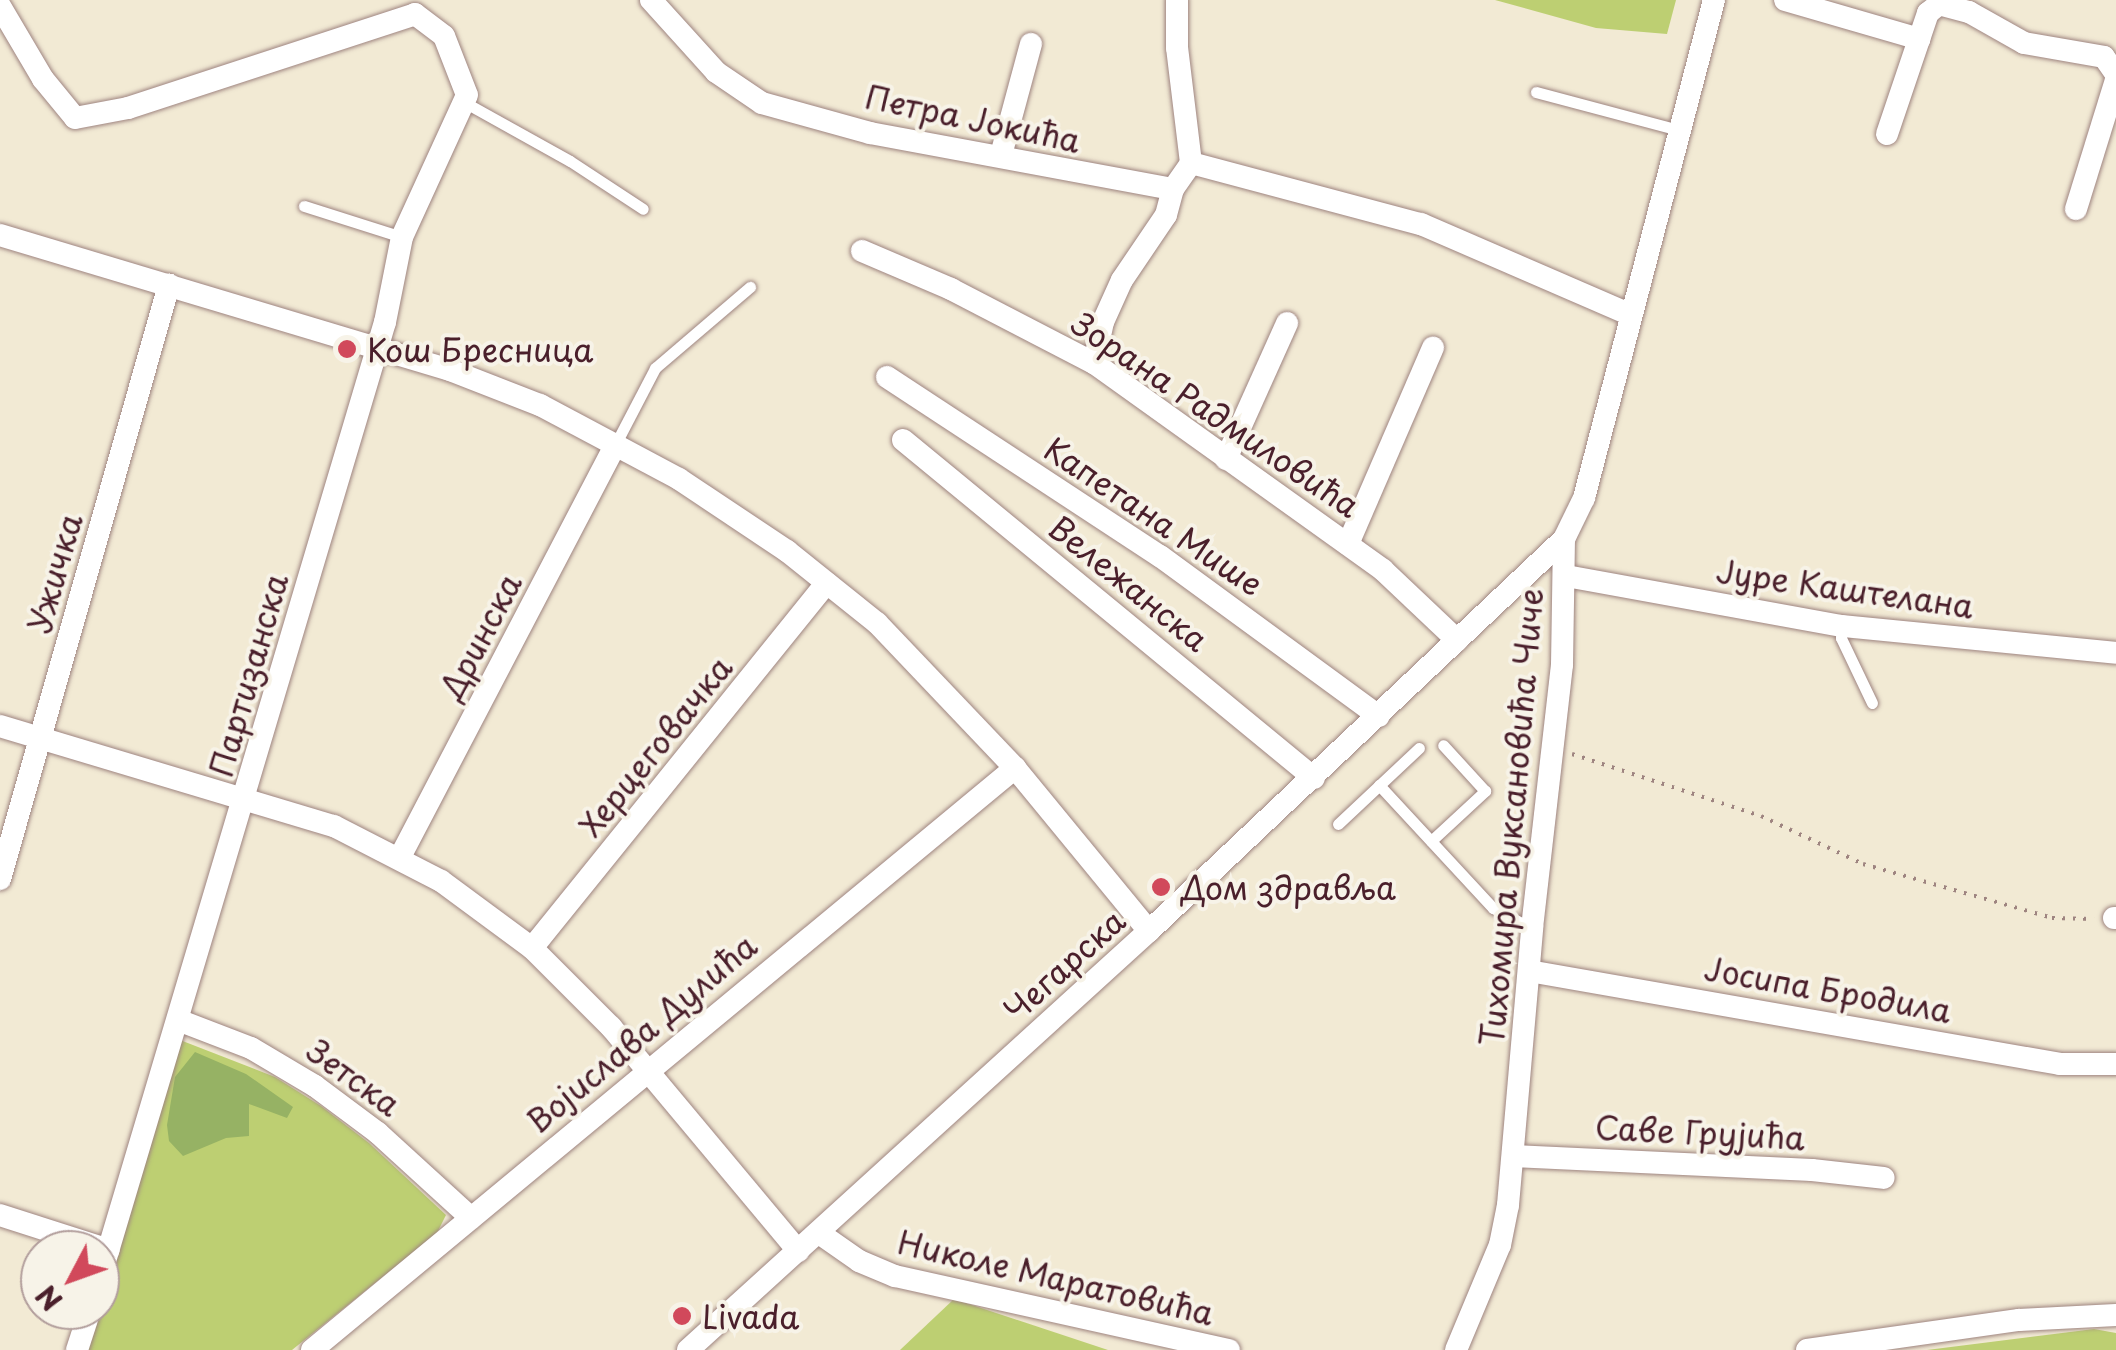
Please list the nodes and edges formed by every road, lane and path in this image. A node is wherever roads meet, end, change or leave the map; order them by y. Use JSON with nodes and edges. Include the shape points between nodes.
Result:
{"nodes":[{"id":1,"x":651,"y":0,"type":"edge"},
{"id":2,"x":1177,"y":0,"type":"edge"},
{"id":3,"x":1714,"y":0,"type":"edge"},
{"id":4,"x":1784,"y":0,"type":"edge"},
{"id":5,"x":0,"y":6,"type":"edge"},
{"id":6,"x":1919,"y":39,"type":"junction"},
{"id":7,"x":1031,"y":44,"type":"dead end"},
{"id":8,"x":2116,"y":77,"type":"edge"},
{"id":9,"x":1536,"y":92,"type":"dead end"},
{"id":10,"x":465,"y":99,"type":"junction"},
{"id":11,"x":1679,"y":130,"type":"junction"},
{"id":12,"x":1888,"y":134,"type":"dead end"},
{"id":13,"x":1001,"y":155,"type":"junction"},
{"id":14,"x":1190,"y":163,"type":"junction"},
{"id":15,"x":1173,"y":189,"type":"junction"},
{"id":16,"x":304,"y":206,"type":"dead end"},
{"id":17,"x":642,"y":209,"type":"dead end"},
{"id":18,"x":2076,"y":209,"type":"dead end"},
{"id":19,"x":0,"y":235,"type":"edge"},
{"id":20,"x":402,"y":238,"type":"junction"},
{"id":21,"x":862,"y":251,"type":"dead end"},
{"id":22,"x":170,"y":285,"type":"junction"},
{"id":23,"x":750,"y":288,"type":"dead end"},
{"id":24,"x":1630,"y":315,"type":"junction"},
{"id":25,"x":1287,"y":323,"type":"dead end"},
{"id":26,"x":377,"y":348,"type":"junction"},
{"id":27,"x":1433,"y":348,"type":"dead end"},
{"id":28,"x":1094,"y":363,"type":"junction"},
{"id":29,"x":887,"y":377,"type":"dead end"},
{"id":30,"x":902,"y":440,"type":"dead end"},
{"id":31,"x":615,"y":445,"type":"junction"},
{"id":32,"x":1226,"y":459,"type":"junction"},
{"id":33,"x":1564,"y":539,"type":"junction"},
{"id":34,"x":1348,"y":544,"type":"junction"},
{"id":35,"x":1566,"y":576,"type":"junction"},
{"id":36,"x":827,"y":583,"type":"junction"},
{"id":37,"x":1842,"y":626,"type":"junction"},
{"id":38,"x":1457,"y":640,"type":"junction"},
{"id":39,"x":2116,"y":653,"type":"edge"},
{"id":40,"x":1872,"y":703,"type":"dead end"},
{"id":41,"x":1379,"y":716,"type":"junction"},
{"id":42,"x":0,"y":726,"type":"edge"},
{"id":43,"x":40,"y":738,"type":"junction"},
{"id":44,"x":1443,"y":745,"type":"dead end"},
{"id":45,"x":1420,"y":748,"type":"dead end"},
{"id":46,"x":1554,"y":748,"type":"junction"},
{"id":47,"x":1014,"y":768,"type":"junction"},
{"id":48,"x":1314,"y":778,"type":"junction"},
{"id":49,"x":1379,"y":786,"type":"junction"},
{"id":50,"x":246,"y":797,"type":"junction"},
{"id":51,"x":1338,"y":824,"type":"dead end"},
{"id":52,"x":1431,"y":841,"type":"junction"},
{"id":53,"x":400,"y":858,"type":"junction"},
{"id":54,"x":0,"y":879,"type":"edge"},
{"id":55,"x":2115,"y":918,"type":"edge"},
{"id":56,"x":1532,"y":928,"type":"junction"},
{"id":57,"x":1149,"y":931,"type":"junction"},
{"id":58,"x":532,"y":948,"type":"junction"},
{"id":59,"x":1529,"y":971,"type":"junction"},
{"id":60,"x":178,"y":1020,"type":"junction"},
{"id":61,"x":2116,"y":1064,"type":"edge"},
{"id":62,"x":648,"y":1068,"type":"junction"},
{"id":63,"x":1513,"y":1156,"type":"junction"},
{"id":64,"x":1884,"y":1178,"type":"dead end"},
{"id":65,"x":0,"y":1215,"type":"edge"},
{"id":66,"x":471,"y":1218,"type":"junction"},
{"id":67,"x":47,"y":1230,"type":"edge"},
{"id":68,"x":115,"y":1230,"type":"edge"},
{"id":69,"x":819,"y":1233,"type":"junction"},
{"id":70,"x":798,"y":1250,"type":"junction"},
{"id":71,"x":2116,"y":1315,"type":"edge"},
{"id":72,"x":312,"y":1350,"type":"edge"},
{"id":73,"x":688,"y":1350,"type":"edge"},
{"id":74,"x":1228,"y":1350,"type":"edge"},
{"id":75,"x":1456,"y":1350,"type":"edge"},
{"id":76,"x":1807,"y":1350,"type":"edge"}],
"edges":[{"from":1,"to":13,"type":"street","name":"Петра Јокића","via":[[716,72],[762,103],[870,132]]},
{"from":2,"to":14,"type":"street"},
{"from":3,"to":11,"type":"street","name":"Тихомира Вуксановића Чиче"},
{"from":4,"to":6,"type":"street"},
{"from":5,"to":10,"type":"street","via":[[75,118],[128,108],[415,14],[444,36]]},
{"from":6,"to":8,"type":"street","via":[[1928,13],[1948,5],[2024,43],[2104,58]]},
{"from":6,"to":12,"type":"street"},
{"from":7,"to":13,"type":"street"},
{"from":8,"to":18,"type":"street"},
{"from":9,"to":11,"type":"lane"},
{"from":10,"to":17,"type":"lane"},
{"from":10,"to":20,"type":"street","name":"Партизанска"},
{"from":11,"to":24,"type":"street","name":"Тихомира Вуксановића Чиче"},
{"from":13,"to":15,"type":"street","name":"Петра Јокића"},
{"from":14,"to":15,"type":"street"},
{"from":14,"to":24,"type":"street","via":[[1421,224]]},
{"from":15,"to":28,"type":"street","via":[[1166,215],[1112,302]]},
{"from":16,"to":20,"type":"lane"},
{"from":19,"to":22,"type":"street"},
{"from":20,"to":26,"type":"street","name":"Партизанска"},
{"from":21,"to":28,"type":"street","name":"Зорана Радмиловића"},
{"from":22,"to":26,"type":"street"},
{"from":22,"to":43,"type":"street","name":"Ужичка"},
{"from":23,"to":31,"type":"lane","via":[[655,368]]},
{"from":24,"to":33,"type":"street","name":"Тихомира Вуксановића Чиче","via":[[1584,498]]},
{"from":25,"to":32,"type":"street"},
{"from":26,"to":31,"type":"street","via":[[514,394]]},
{"from":26,"to":50,"type":"street","name":"Партизанска"},
{"from":27,"to":34,"type":"street"},
{"from":28,"to":32,"type":"street","name":"Зорана Радмиловића"},
{"from":29,"to":41,"type":"street","name":"Капетана Мише","via":[[1160,556]]},
{"from":30,"to":48,"type":"street","name":"Вележанска"},
{"from":31,"to":36,"type":"street","via":[[730,510]]},
{"from":31,"to":53,"type":"street","name":"Дринска"},
{"from":32,"to":34,"type":"street","name":"Зорана Радмиловића"},
{"from":33,"to":35,"type":"street","name":"Тихомира Вуксановића Чиче"},
{"from":33,"to":38,"type":"street","name":"Чегарска"},
{"from":34,"to":38,"type":"street","name":"Зорана Радмиловића"},
{"from":35,"to":37,"type":"street","name":"Јуре Каштелана"},
{"from":35,"to":46,"type":"street","name":"Тихомира Вуксановића Чиче"},
{"from":36,"to":47,"type":"street","via":[[906,651]]},
{"from":36,"to":58,"type":"street","name":"Херцеговачка"},
{"from":37,"to":39,"type":"street","name":"Јуре Каштелана"},
{"from":37,"to":40,"type":"lane"},
{"from":38,"to":41,"type":"street","name":"Чегарска"},
{"from":41,"to":48,"type":"street","name":"Чегарска"},
{"from":42,"to":43,"type":"street"},
{"from":43,"to":50,"type":"street"},
{"from":43,"to":54,"type":"street","name":"Ужичка"},
{"from":44,"to":52,"type":"lane","via":[[1485,791]]},
{"from":45,"to":49,"type":"lane"},
{"from":46,"to":55,"type":"path","via":[[1761,816],[1879,869],[2052,918]]},
{"from":46,"to":56,"type":"street","name":"Тихомира Вуксановића Чиче"},
{"from":47,"to":57,"type":"street"},
{"from":47,"to":62,"type":"street","name":"Војислава Дулића"},
{"from":48,"to":57,"type":"street","name":"Чегарска"},
{"from":49,"to":51,"type":"lane"},
{"from":49,"to":52,"type":"lane"},
{"from":50,"to":53,"type":"street","via":[[334,826]]},
{"from":50,"to":60,"type":"street","name":"Партизанска"},
{"from":52,"to":56,"type":"lane","via":[[1494,908]]},
{"from":53,"to":58,"type":"street"},
{"from":56,"to":59,"type":"street","name":"Тихомира Вуксановића Чиче"},
{"from":57,"to":69,"type":"street","name":"Чегарска"},
{"from":58,"to":62,"type":"street"},
{"from":59,"to":61,"type":"street","name":"Јосипа Бродила","via":[[2060,1064]]},
{"from":59,"to":63,"type":"street","name":"Тихомира Вуксановића Чиче"},
{"from":60,"to":66,"type":"street","name":"Зетска","via":[[251,1048],[315,1086]]},
{"from":60,"to":68,"type":"street","name":"Партизанска"},
{"from":62,"to":66,"type":"street","name":"Војислава Дулића"},
{"from":62,"to":70,"type":"street"},
{"from":63,"to":64,"type":"street","name":"Саве Грујића"},
{"from":63,"to":75,"type":"street","name":"Тихомира Вуксановића Чиче","via":[[1500,1245]]},
{"from":65,"to":67,"type":"street"},
{"from":66,"to":72,"type":"street","name":"Војислава Дулића"},
{"from":69,"to":70,"type":"street","name":"Чегарска"},
{"from":69,"to":74,"type":"street","name":"Николе Маратовића","via":[[859,1262],[896,1276]]},
{"from":70,"to":73,"type":"street","name":"Чегарска"},
{"from":71,"to":76,"type":"street","via":[[2018,1320]]}]}
